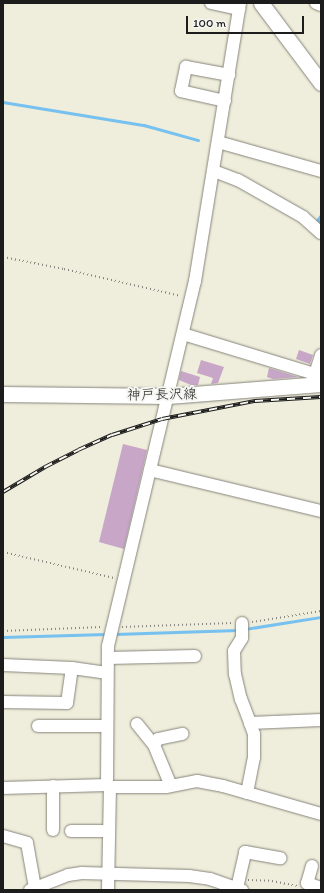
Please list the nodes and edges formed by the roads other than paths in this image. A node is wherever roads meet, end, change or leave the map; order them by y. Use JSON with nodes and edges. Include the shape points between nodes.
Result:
{"nodes":[{"id":1,"x":211,"y":3,"type":"edge"},
{"id":2,"x":261,"y":3,"type":"edge"},
{"id":3,"x":316,"y":3,"type":"edge"},
{"id":4,"x":321,"y":5,"type":"edge"},
{"id":5,"x":239,"y":6,"type":"edge"},
{"id":6,"x":229,"y":75,"type":"junction"},
{"id":7,"x":321,"y":83,"type":"edge"},
{"id":8,"x":225,"y":101,"type":"junction"},
{"id":9,"x":218,"y":142,"type":"junction"},
{"id":10,"x":214,"y":171,"type":"junction"},
{"id":11,"x":321,"y":171,"type":"edge"},
{"id":12,"x":321,"y":233,"type":"edge"},
{"id":13,"x":183,"y":334,"type":"junction"},
{"id":14,"x":321,"y":355,"type":"edge"},
{"id":15,"x":316,"y":381,"type":"edge"},
{"id":16,"x":3,"y":394,"type":"edge"},
{"id":17,"x":168,"y":396,"type":"junction"},
{"id":18,"x":150,"y":470,"type":"junction"},
{"id":19,"x":321,"y":511,"type":"edge"},
{"id":20,"x":242,"y":623,"type":"road end"},
{"id":21,"x":195,"y":656,"type":"dead end"},
{"id":22,"x":108,"y":658,"type":"junction"},
{"id":23,"x":3,"y":665,"type":"edge"},
{"id":24,"x":72,"y":668,"type":"junction"},
{"id":25,"x":107,"y":673,"type":"junction"},
{"id":26,"x":3,"y":702,"type":"edge"},
{"id":27,"x":321,"y":720,"type":"edge"},
{"id":28,"x":250,"y":723,"type":"junction"},
{"id":29,"x":137,"y":724,"type":"dead end"},
{"id":30,"x":38,"y":726,"type":"dead end"},
{"id":31,"x":106,"y":726,"type":"junction"},
{"id":32,"x":182,"y":734,"type":"dead end"},
{"id":33,"x":154,"y":745,"type":"junction"},
{"id":34,"x":54,"y":786,"type":"junction"},
{"id":35,"x":108,"y":786,"type":"junction"},
{"id":36,"x":171,"y":786,"type":"junction"},
{"id":37,"x":8,"y":787,"type":"edge"},
{"id":38,"x":247,"y":793,"type":"junction"},
{"id":39,"x":3,"y":796,"type":"edge"},
{"id":40,"x":321,"y":814,"type":"edge"},
{"id":41,"x":52,"y":830,"type":"dead end"},
{"id":42,"x":71,"y":831,"type":"dead end"},
{"id":43,"x":109,"y":831,"type":"junction"},
{"id":44,"x":3,"y":836,"type":"edge"},
{"id":45,"x":280,"y":858,"type":"dead end"},
{"id":46,"x":312,"y":866,"type":"dead end"},
{"id":47,"x":108,"y":874,"type":"junction"},
{"id":48,"x":239,"y":886,"type":"edge"},
{"id":49,"x":321,"y":888,"type":"edge"},
{"id":50,"x":35,"y":889,"type":"edge"},
{"id":51,"x":108,"y":890,"type":"edge"}],
"edges":[{"from":1,"to":5,"type":"street"},
{"from":2,"to":7,"type":"main road"},
{"from":3,"to":4,"type":"street"},
{"from":5,"to":6,"type":"street"},
{"from":6,"to":8,"type":"street"},
{"from":6,"to":8,"type":"street","via":[[186,67],[181,91]]},
{"from":8,"to":9,"type":"street"},
{"from":9,"to":10,"type":"street"},
{"from":9,"to":11,"type":"street"},
{"from":10,"to":12,"type":"street","via":[[238,180],[303,218]]},
{"from":10,"to":13,"type":"street"},
{"from":13,"to":15,"type":"street"},
{"from":13,"to":17,"type":"street"},
{"from":14,"to":15,"type":"street"},
{"from":15,"to":17,"type":"main road","name":"神戸長沢線"},
{"from":16,"to":17,"type":"main road","name":"神戸長沢線"},
{"from":17,"to":18,"type":"street"},
{"from":18,"to":19,"type":"street"},
{"from":18,"to":22,"type":"street"},
{"from":20,"to":28,"type":"street","via":[[242,638],[234,651],[241,699]]},
{"from":21,"to":22,"type":"street"},
{"from":22,"to":25,"type":"street"},
{"from":23,"to":24,"type":"street"},
{"from":24,"to":25,"type":"street"},
{"from":24,"to":26,"type":"street","via":[[67,703]]},
{"from":25,"to":31,"type":"street"},
{"from":27,"to":28,"type":"street"},
{"from":28,"to":38,"type":"street","via":[[254,734],[254,758]]},
{"from":29,"to":33,"type":"street"},
{"from":30,"to":31,"type":"street"},
{"from":31,"to":35,"type":"street"},
{"from":32,"to":33,"type":"street","via":[[158,739]]},
{"from":33,"to":36,"type":"street"},
{"from":34,"to":35,"type":"street"},
{"from":34,"to":37,"type":"street"},
{"from":34,"to":41,"type":"street"},
{"from":35,"to":36,"type":"street"},
{"from":35,"to":43,"type":"street"},
{"from":36,"to":38,"type":"street","via":[[197,781]]},
{"from":37,"to":39,"type":"street"},
{"from":38,"to":40,"type":"street"},
{"from":42,"to":43,"type":"street"},
{"from":43,"to":47,"type":"street"},
{"from":44,"to":50,"type":"street","via":[[27,843]]},
{"from":45,"to":48,"type":"street","via":[[245,852]]},
{"from":46,"to":49,"type":"street","via":[[307,883]]},
{"from":47,"to":48,"type":"street","via":[[189,876]]},
{"from":47,"to":50,"type":"street","via":[[68,875]]},
{"from":47,"to":51,"type":"street"}]}
